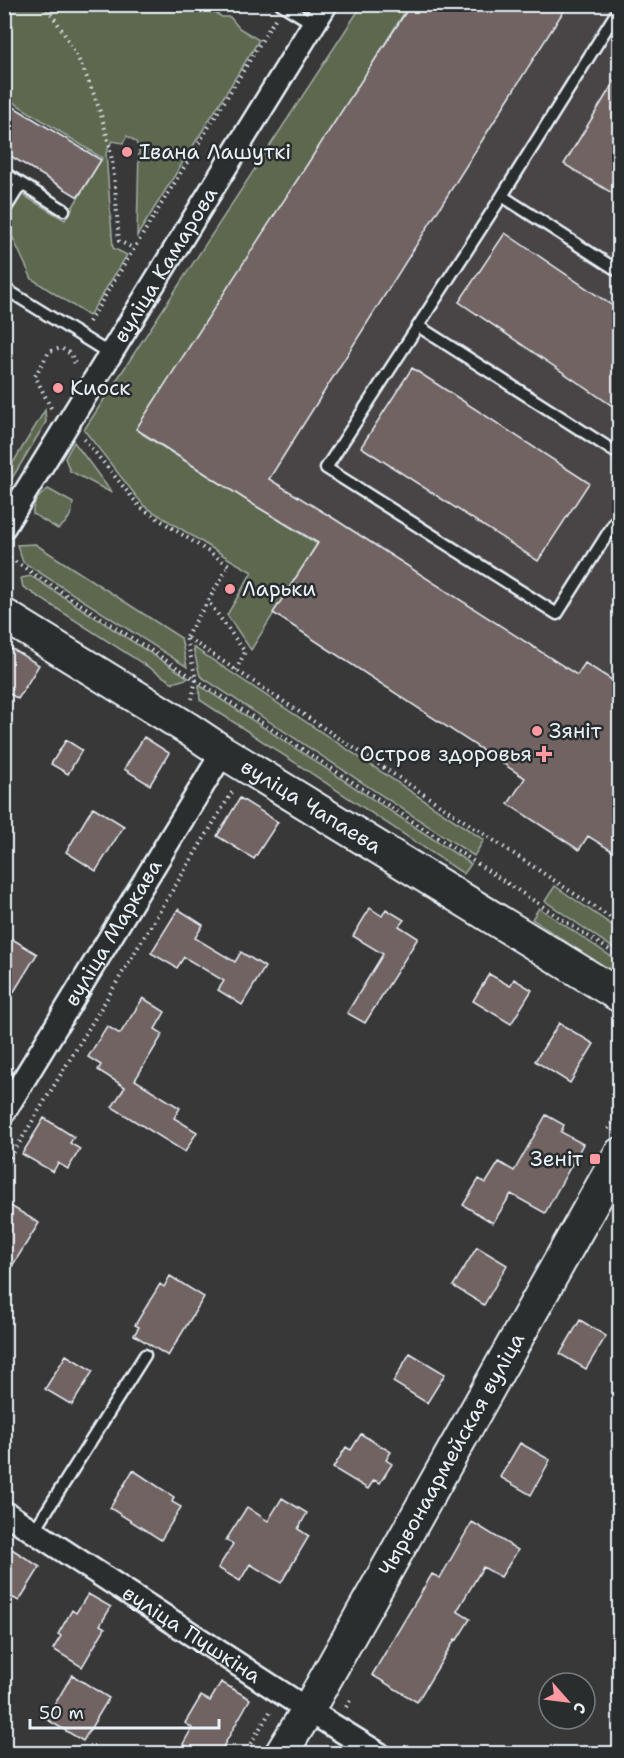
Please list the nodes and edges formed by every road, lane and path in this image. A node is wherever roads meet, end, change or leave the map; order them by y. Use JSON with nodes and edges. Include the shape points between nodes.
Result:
{"nodes":[{"id":1,"x":44,"y":4,"type":"edge"},
{"id":2,"x":326,"y":4,"type":"edge"},
{"id":3,"x":620,"y":7,"type":"edge"},
{"id":4,"x":279,"y":9,"type":"edge"},
{"id":5,"x":314,"y":24,"type":"junction"},
{"id":6,"x":4,"y":173,"type":"edge"},
{"id":7,"x":21,"y":184,"type":"junction"},
{"id":8,"x":502,"y":196,"type":"junction"},
{"id":9,"x":64,"y":210,"type":"dead end"},
{"id":10,"x":4,"y":211,"type":"edge"},
{"id":11,"x":133,"y":249,"type":"junction"},
{"id":12,"x":620,"y":272,"type":"edge"},
{"id":13,"x":4,"y":288,"type":"edge"},
{"id":14,"x":89,"y":322,"type":"dead end"},
{"id":15,"x":418,"y":326,"type":"junction"},
{"id":16,"x":70,"y":354,"type":"dead end"},
{"id":17,"x":110,"y":354,"type":"junction"},
{"id":18,"x":55,"y":417,"type":"dead end"},
{"id":19,"x":80,"y":434,"type":"dead end"},
{"id":20,"x":620,"y":455,"type":"edge"},
{"id":21,"x":620,"y":514,"type":"edge"},
{"id":22,"x":4,"y":527,"type":"edge"},
{"id":23,"x":4,"y":555,"type":"edge"},
{"id":24,"x":208,"y":601,"type":"junction"},
{"id":25,"x":4,"y":615,"type":"edge"},
{"id":26,"x":186,"y":637,"type":"junction"},
{"id":27,"x":236,"y":670,"type":"junction"},
{"id":28,"x":196,"y":679,"type":"junction"},
{"id":29,"x":223,"y":752,"type":"junction"},
{"id":30,"x":236,"y":786,"type":"dead end"},
{"id":31,"x":620,"y":924,"type":"edge"},
{"id":32,"x":620,"y":957,"type":"edge"},
{"id":33,"x":620,"y":996,"type":"edge"},
{"id":34,"x":4,"y":1112,"type":"edge"},
{"id":35,"x":620,"y":1154,"type":"edge"},
{"id":36,"x":4,"y":1168,"type":"edge"},
{"id":37,"x":145,"y":1355,"type":"dead end"},
{"id":38,"x":4,"y":1512,"type":"edge"},
{"id":39,"x":34,"y":1531,"type":"junction"},
{"id":40,"x":272,"y":1707,"type":"dead end"},
{"id":41,"x":308,"y":1710,"type":"junction"},
{"id":42,"x":244,"y":1754,"type":"edge"},
{"id":43,"x":281,"y":1754,"type":"edge"},
{"id":44,"x":379,"y":1754,"type":"edge"}],
"edges":[{"from":1,"to":11,"type":"path","via":[[70,44],[93,93],[109,147],[119,241]]},
{"from":2,"to":5,"type":"street","name":"вуліца Камарова"},
{"from":3,"to":8,"type":"lane"},
{"from":4,"to":5,"type":"lane"},
{"from":4,"to":11,"type":"path"},
{"from":5,"to":17,"type":"street","name":"вуліца Камарова"},
{"from":6,"to":7,"type":"lane"},
{"from":7,"to":9,"type":"lane"},
{"from":7,"to":10,"type":"lane"},
{"from":8,"to":12,"type":"lane"},
{"from":8,"to":15,"type":"lane"},
{"from":11,"to":14,"type":"path"},
{"from":13,"to":17,"type":"lane"},
{"from":15,"to":20,"type":"lane"},
{"from":15,"to":21,"type":"lane","via":[[326,468],[557,614]]},
{"from":16,"to":18,"type":"path","via":[[61,348],[49,352],[35,376]]},
{"from":17,"to":22,"type":"street","name":"вуліца Камарова"},
{"from":19,"to":24,"type":"path","via":[[140,507],[229,565]]},
{"from":23,"to":28,"type":"path"},
{"from":24,"to":26,"type":"path"},
{"from":24,"to":27,"type":"path","via":[[245,652]]},
{"from":25,"to":29,"type":"main road","name":"вуліца Чапаева"},
{"from":26,"to":27,"type":"path"},
{"from":26,"to":28,"type":"path"},
{"from":27,"to":31,"type":"path"},
{"from":28,"to":32,"type":"path"},
{"from":29,"to":33,"type":"main road","name":"вуліца Чапаева"},
{"from":29,"to":34,"type":"street","name":"вуліца Маркава"},
{"from":30,"to":36,"type":"path"},
{"from":35,"to":41,"type":"main road","name":"Чырвонаармейская вуліца"},
{"from":37,"to":39,"type":"lane"},
{"from":38,"to":39,"type":"street","name":"вуліца Пушкіна"},
{"from":39,"to":41,"type":"street","name":"вуліца Пушкіна"},
{"from":40,"to":42,"type":"path"},
{"from":41,"to":43,"type":"main road","name":"Чырвонаармейская вуліца"},
{"from":41,"to":44,"type":"street","name":"вуліца Пушкіна"}]}
